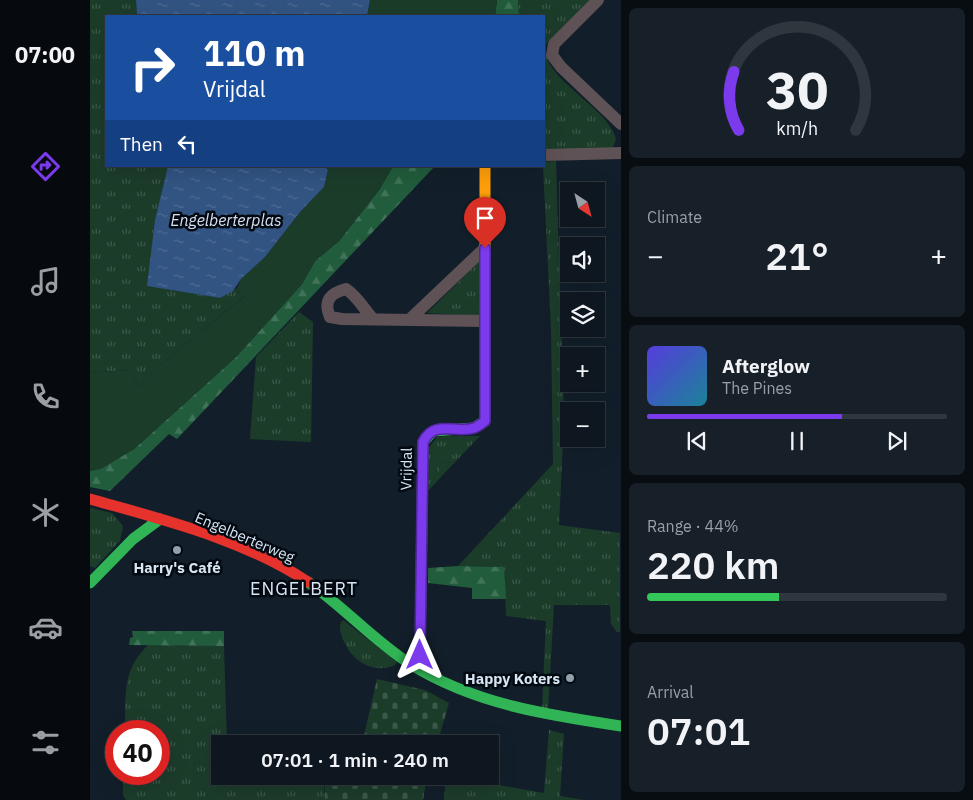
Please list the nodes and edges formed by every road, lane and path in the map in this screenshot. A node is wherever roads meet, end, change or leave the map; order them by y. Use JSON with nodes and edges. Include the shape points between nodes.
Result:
{"nodes":[{"id":1,"x":598,"y":0,"type":"edge"},
{"id":2,"x":620,"y":124,"type":"edge"},
{"id":3,"x":620,"y":153,"type":"edge"},
{"id":4,"x":545,"y":155,"type":"edge"},
{"id":5,"x":485,"y":167,"type":"edge"},
{"id":6,"x":485,"y":248,"type":"junction"},
{"id":7,"x":374,"y":319,"type":"dead end"},
{"id":8,"x":409,"y":320,"type":"junction"},
{"id":9,"x":485,"y":321,"type":"junction"},
{"id":10,"x":90,"y":499,"type":"edge"},
{"id":11,"x":160,"y":519,"type":"junction"},
{"id":12,"x":131,"y":524,"type":"junction"},
{"id":13,"x":90,"y":583,"type":"edge"},
{"id":14,"x":415,"y":667,"type":"junction"},
{"id":15,"x":620,"y":726,"type":"edge"}],
"edges":[{"from":1,"to":2,"type":"street","via":[[554,44],[552,55]]},
{"from":3,"to":4,"type":"street"},
{"from":5,"to":6,"type":"street","name":"Vrijdal"},
{"from":6,"to":8,"type":"street"},
{"from":6,"to":9,"type":"street","name":"Vrijdal"},
{"from":7,"to":8,"type":"street"},
{"from":8,"to":9,"type":"street"},
{"from":9,"to":14,"type":"street","name":"Vrijdal","via":[[485,421],[474,428],[438,428],[427,434],[423,442],[420,655]]},
{"from":10,"to":12,"type":"street","name":"Engelberterweg"},
{"from":11,"to":12,"type":"street"},
{"from":11,"to":12,"type":"street","name":"Engelberterweg"},
{"from":11,"to":14,"type":"street","name":"Engelberterweg","via":[[280,564]]},
{"from":12,"to":13,"type":"street"},
{"from":14,"to":15,"type":"street","name":"Engelberterweg","via":[[475,698],[522,711]]}]}
